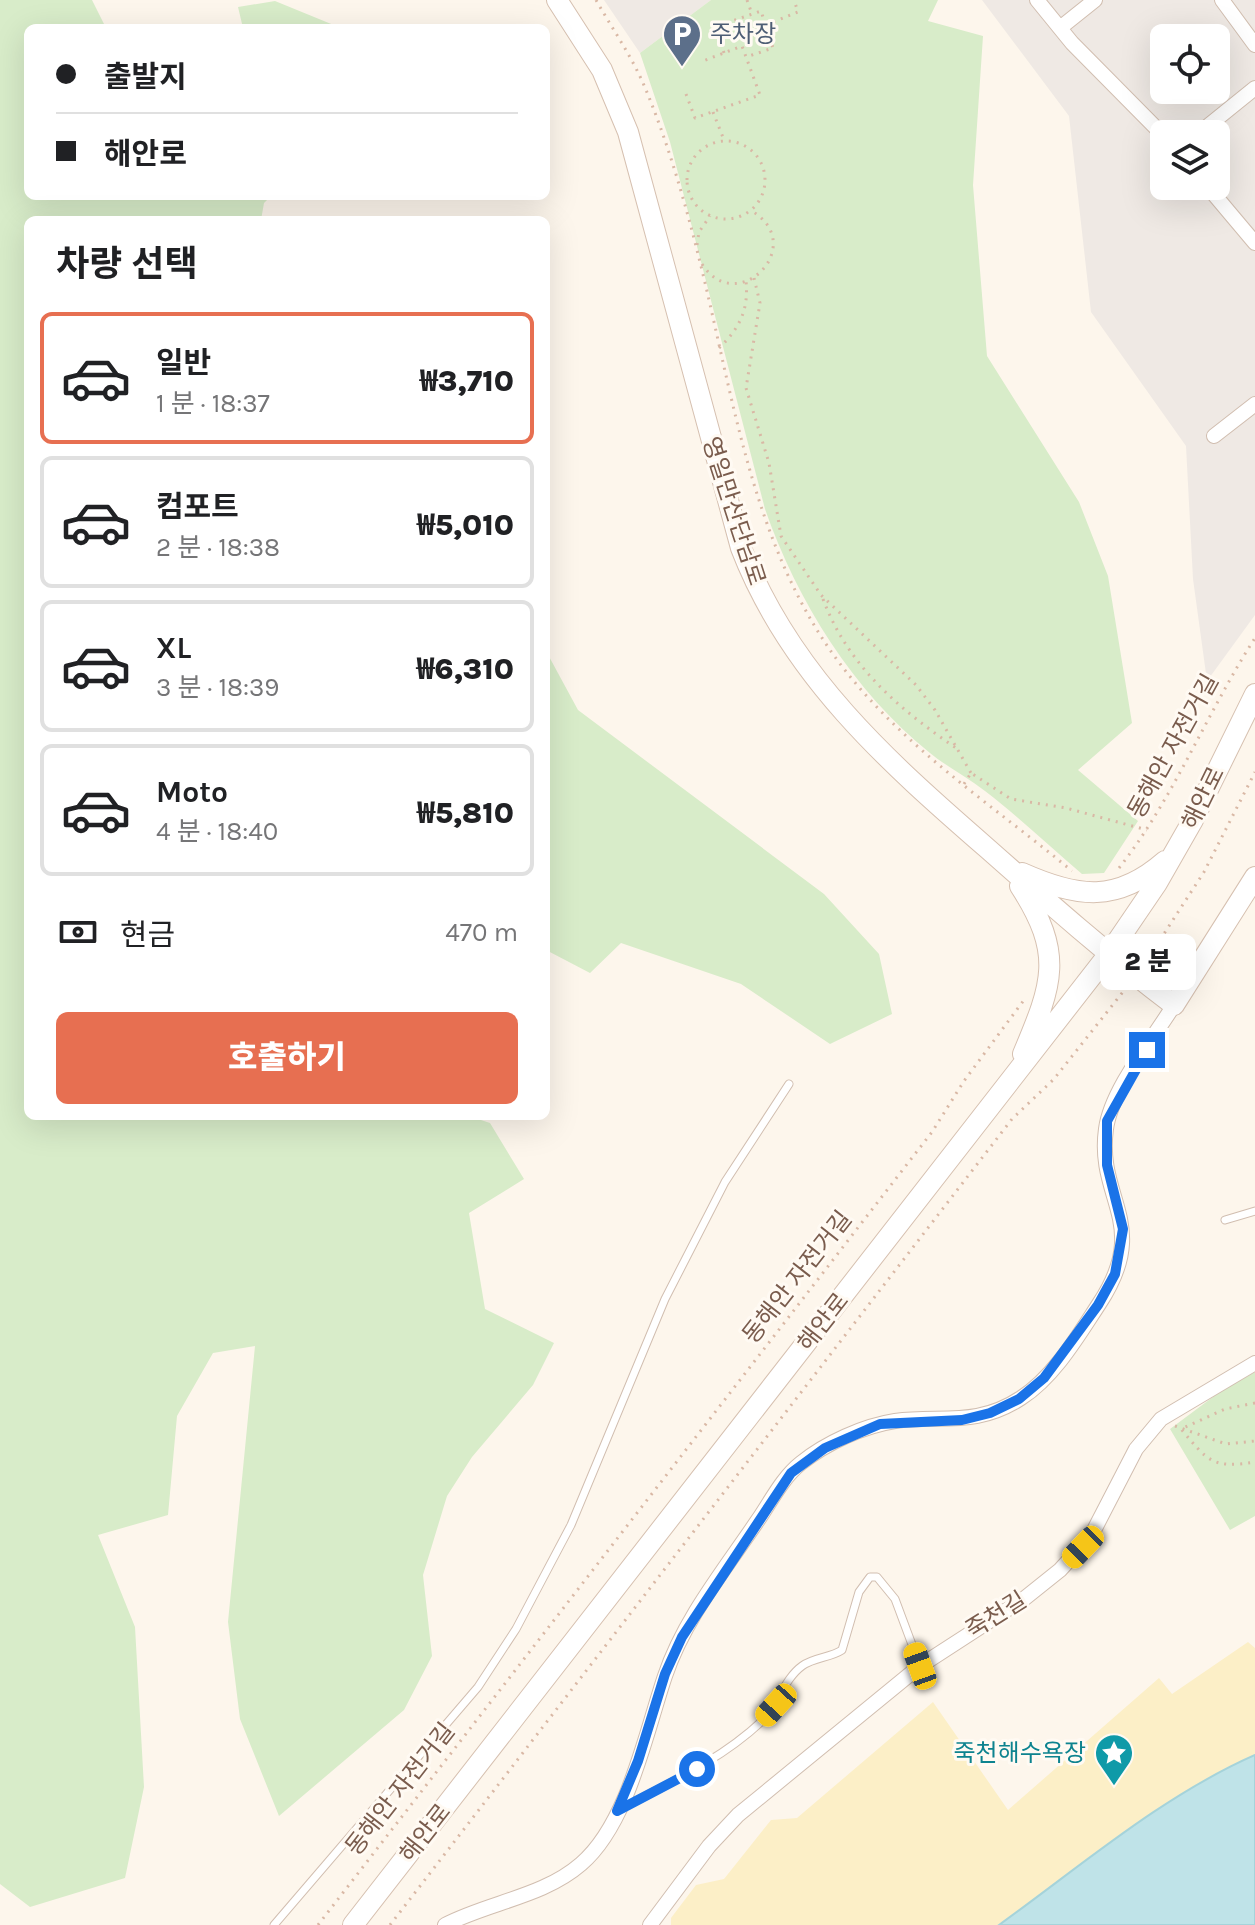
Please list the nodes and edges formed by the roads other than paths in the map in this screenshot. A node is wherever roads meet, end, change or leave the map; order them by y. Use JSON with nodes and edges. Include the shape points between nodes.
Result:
{"nodes":[{"id":1,"x":557,"y":0,"type":"edge"},
{"id":2,"x":1037,"y":0,"type":"edge"},
{"id":3,"x":1095,"y":0,"type":"edge"},
{"id":4,"x":1222,"y":0,"type":"edge"},
{"id":5,"x":1060,"y":28,"type":"junction"},
{"id":6,"x":1255,"y":45,"type":"edge"},
{"id":7,"x":1255,"y":88,"type":"edge"},
{"id":8,"x":1215,"y":120,"type":"edge"},
{"id":9,"x":1150,"y":121,"type":"edge"},
{"id":10,"x":1219,"y":200,"type":"edge"},
{"id":11,"x":1255,"y":243,"type":"edge"},
{"id":12,"x":1255,"y":404,"type":"edge"},
{"id":13,"x":1214,"y":436,"type":"dead end"},
{"id":14,"x":1255,"y":694,"type":"edge"},
{"id":15,"x":1175,"y":853,"type":"junction"},
{"id":16,"x":1007,"y":866,"type":"junction"},
{"id":17,"x":1255,"y":877,"type":"edge"},
{"id":18,"x":1108,"y":955,"type":"junction"},
{"id":19,"x":1174,"y":1005,"type":"junction"},
{"id":20,"x":1012,"y":1079,"type":"junction"},
{"id":21,"x":789,"y":1084,"type":"dead end"},
{"id":22,"x":1255,"y":1211,"type":"edge"},
{"id":23,"x":1225,"y":1220,"type":"dead end"},
{"id":24,"x":1255,"y":1363,"type":"edge"},
{"id":25,"x":920,"y":1666,"type":"junction"},
{"id":26,"x":617,"y":1811,"type":"junction"},
{"id":27,"x":274,"y":1925,"type":"edge"},
{"id":28,"x":353,"y":1925,"type":"edge"},
{"id":29,"x":445,"y":1925,"type":"edge"},
{"id":30,"x":650,"y":1925,"type":"edge"}],
"edges":[{"from":1,"to":16,"type":"street","name":"영일만산단남로","via":[[602,70],[628,132],[731,515],[764,601],[822,689],[866,739]]},
{"from":2,"to":5,"type":"street"},
{"from":3,"to":5,"type":"street"},
{"from":4,"to":6,"type":"street"},
{"from":5,"to":9,"type":"street"},
{"from":7,"to":8,"type":"street"},
{"from":10,"to":11,"type":"street"},
{"from":12,"to":13,"type":"street"},
{"from":14,"to":15,"type":"street","name":"해안로"},
{"from":15,"to":16,"type":"street","via":[[1131,885],[1097,888],[1065,889]]},
{"from":15,"to":18,"type":"street","name":"해안로"},
{"from":16,"to":18,"type":"street","name":"영일만산단남로"},
{"from":16,"to":20,"type":"street","via":[[1042,921],[1051,960],[1041,1008]]},
{"from":17,"to":19,"type":"street"},
{"from":18,"to":19,"type":"street","name":"영일만산단남로"},
{"from":18,"to":20,"type":"street","name":"해안로"},
{"from":19,"to":26,"type":"street","via":[[1107,1121],[1107,1165],[1123,1229],[1115,1274],[1098,1305],[1044,1378],[1019,1399],[962,1420],[880,1424],[825,1448],[791,1473],[682,1637]]},
{"from":20,"to":28,"type":"street","name":"해안로"},
{"from":21,"to":27,"type":"lane","via":[[725,1182],[665,1299],[571,1525],[504,1649],[478,1687]]},
{"from":22,"to":23,"type":"lane"},
{"from":24,"to":25,"type":"street","name":"죽천길","via":[[1161,1419],[1136,1449],[1091,1536],[1066,1565]]},
{"from":25,"to":26,"type":"lane","via":[[889,1589],[870,1577],[859,1592],[842,1650],[796,1671],[776,1705],[697,1769]]},
{"from":25,"to":30,"type":"street","name":"죽천길","via":[[730,1822]]},
{"from":26,"to":29,"type":"street","via":[[599,1843],[571,1872]]}]}
